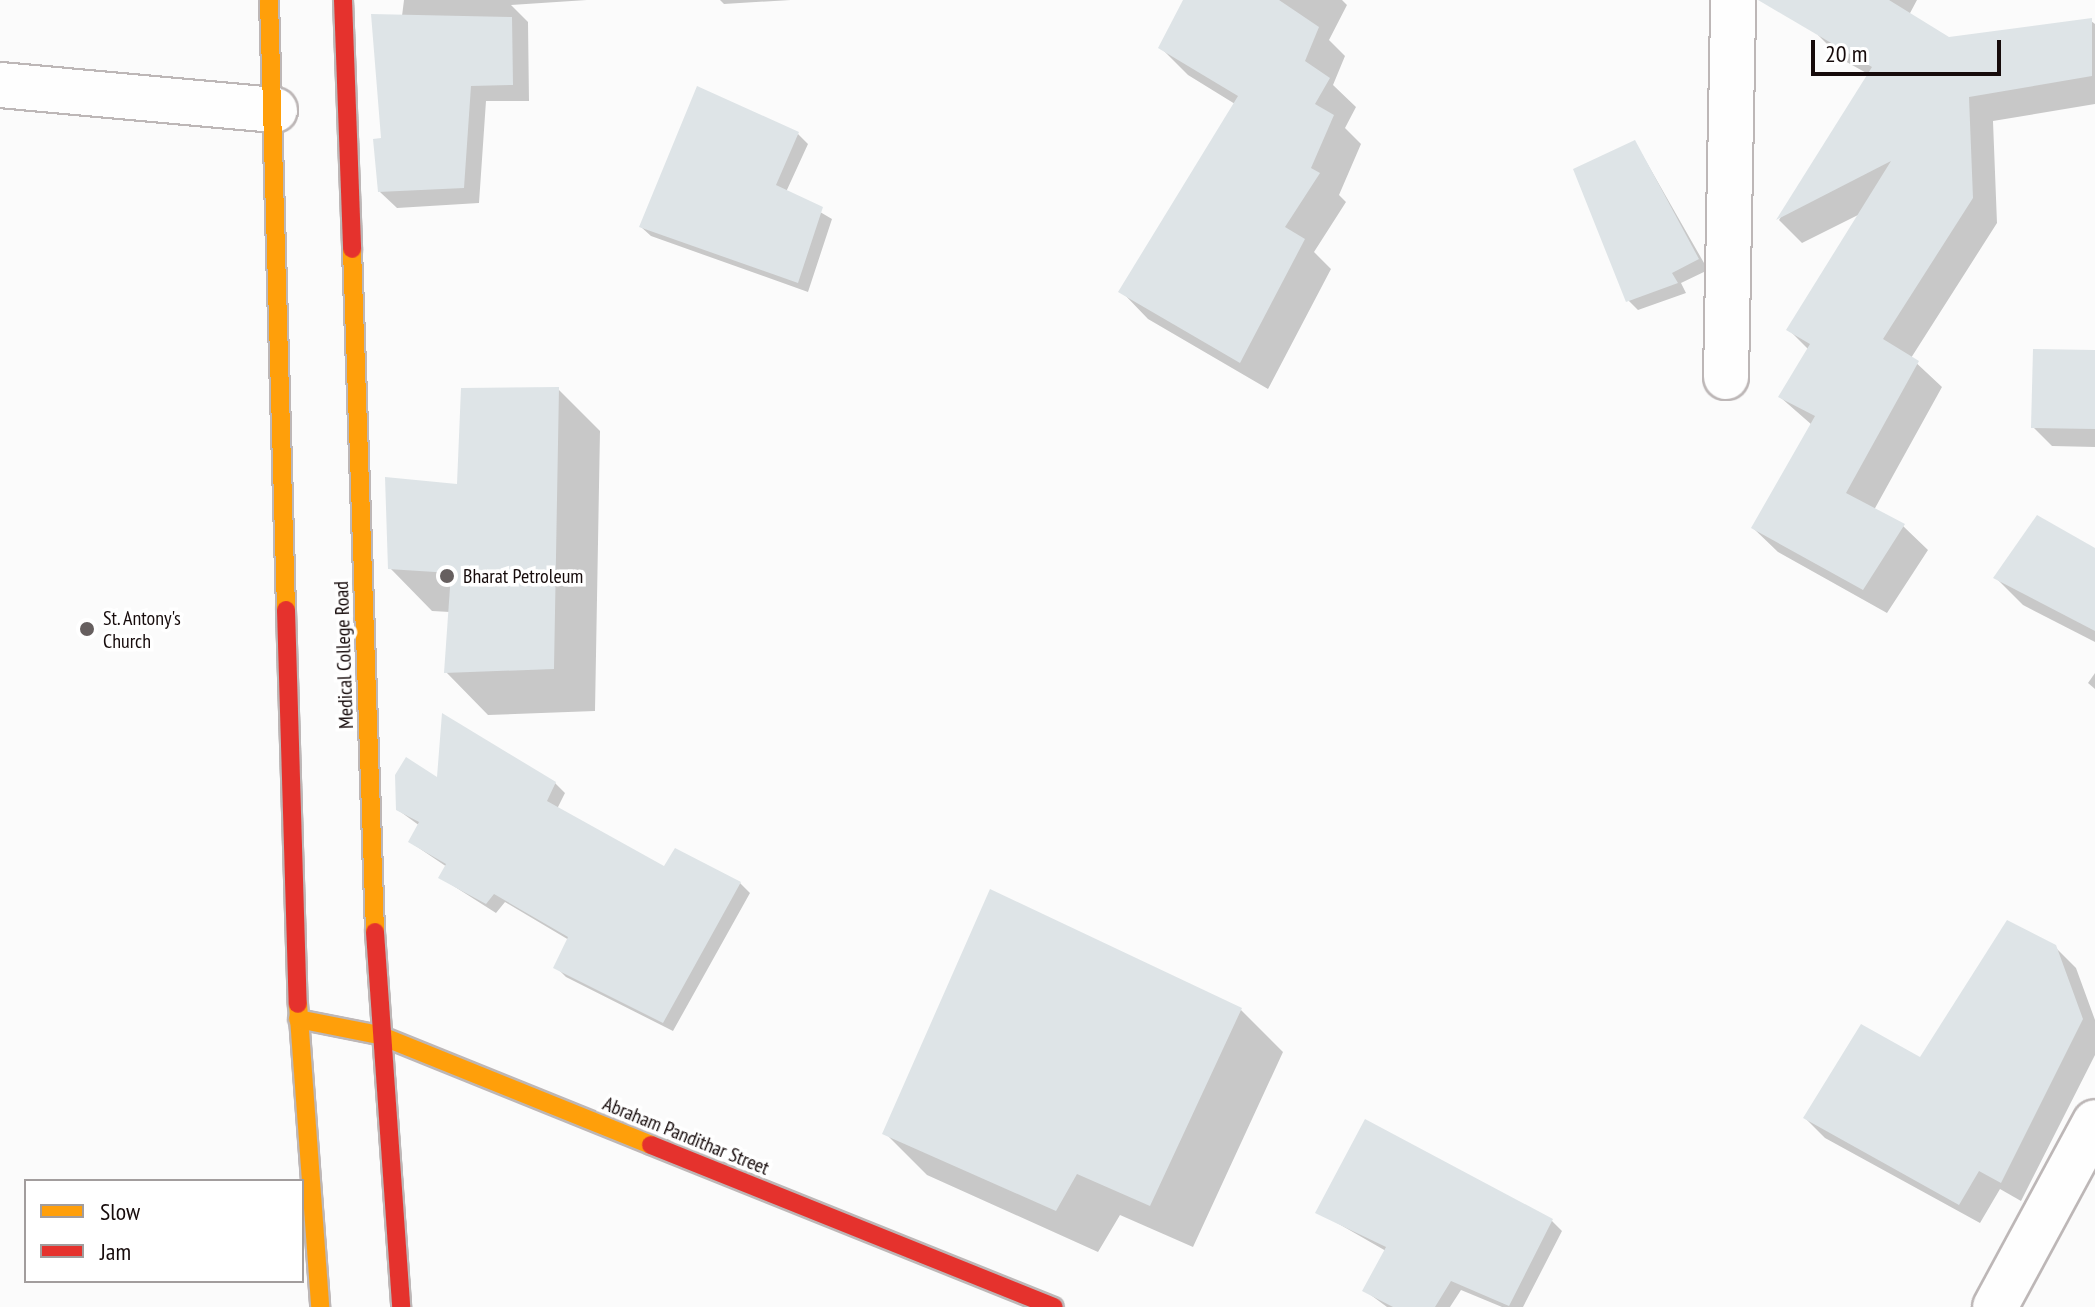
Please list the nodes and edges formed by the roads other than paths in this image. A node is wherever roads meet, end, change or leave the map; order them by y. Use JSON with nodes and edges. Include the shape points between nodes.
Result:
{"nodes":[{"id":1,"x":269,"y":0,"type":"edge"},
{"id":2,"x":343,"y":0,"type":"edge"},
{"id":3,"x":1733,"y":0,"type":"edge"},
{"id":4,"x":0,"y":85,"type":"edge"},
{"id":5,"x":275,"y":110,"type":"junction"},
{"id":6,"x":1726,"y":377,"type":"dead end"},
{"id":7,"x":298,"y":1019,"type":"junction"},
{"id":8,"x":379,"y":1035,"type":"junction"},
{"id":9,"x":2095,"y":1122,"type":"edge"},
{"id":10,"x":320,"y":1307,"type":"edge"},
{"id":11,"x":401,"y":1307,"type":"edge"},
{"id":12,"x":1054,"y":1307,"type":"edge"},
{"id":13,"x":1995,"y":1307,"type":"edge"}],
"edges":[{"from":1,"to":5,"type":"main road"},
{"from":2,"to":8,"type":"main road","name":"Medical College Road"},
{"from":3,"to":6,"type":"street"},
{"from":4,"to":5,"type":"street"},
{"from":5,"to":7,"type":"main road"},
{"from":7,"to":8,"type":"main road","name":"Abraham Pandithar Street"},
{"from":7,"to":10,"type":"main road"},
{"from":8,"to":11,"type":"main road","name":"Medical College Road"},
{"from":8,"to":12,"type":"main road","name":"Abraham Pandithar Street"},
{"from":9,"to":13,"type":"street"}]}
